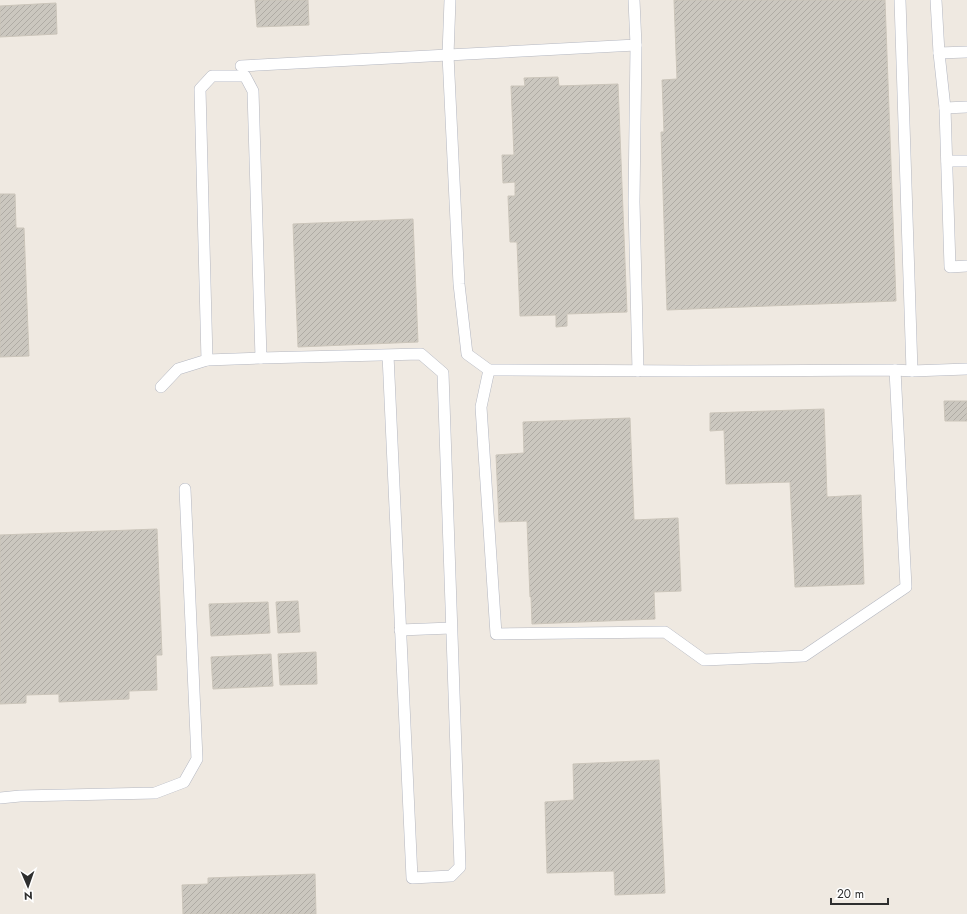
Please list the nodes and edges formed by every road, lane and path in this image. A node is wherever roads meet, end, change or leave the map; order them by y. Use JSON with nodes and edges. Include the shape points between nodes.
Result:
{"nodes":[{"id":1,"x":450,"y":0,"type":"edge"},
{"id":2,"x":634,"y":0,"type":"edge"},
{"id":3,"x":900,"y":0,"type":"edge"},
{"id":4,"x":936,"y":0,"type":"edge"},
{"id":5,"x":636,"y":45,"type":"junction"},
{"id":6,"x":967,"y":52,"type":"edge"},
{"id":7,"x":939,"y":53,"type":"junction"},
{"id":8,"x":448,"y":54,"type":"junction"},
{"id":9,"x":242,"y":66,"type":"dead end"},
{"id":10,"x":945,"y":108,"type":"junction"},
{"id":11,"x":967,"y":108,"type":"edge"},
{"id":12,"x":947,"y":161,"type":"junction"},
{"id":13,"x":967,"y":161,"type":"edge"},
{"id":14,"x":967,"y":266,"type":"edge"},
{"id":15,"x":388,"y":355,"type":"junction"},
{"id":16,"x":261,"y":358,"type":"junction"},
{"id":17,"x":208,"y":360,"type":"junction"},
{"id":18,"x":967,"y":369,"type":"edge"},
{"id":19,"x":489,"y":370,"type":"junction"},
{"id":20,"x":895,"y":370,"type":"junction"},
{"id":21,"x":638,"y":371,"type":"junction"},
{"id":22,"x":912,"y":371,"type":"junction"},
{"id":23,"x":162,"y":387,"type":"dead end"},
{"id":24,"x":185,"y":489,"type":"dead end"},
{"id":25,"x":451,"y":628,"type":"junction"},
{"id":26,"x":400,"y":630,"type":"junction"},
{"id":27,"x":0,"y":798,"type":"edge"}],
"edges":[{"from":1,"to":8,"type":"lane"},
{"from":2,"to":5,"type":"lane"},
{"from":3,"to":22,"type":"lane"},
{"from":4,"to":7,"type":"lane"},
{"from":5,"to":8,"type":"lane"},
{"from":5,"to":21,"type":"lane","via":[[634,202]]},
{"from":6,"to":7,"type":"lane"},
{"from":7,"to":10,"type":"lane"},
{"from":8,"to":9,"type":"lane"},
{"from":8,"to":19,"type":"lane","via":[[459,284],[467,354]]},
{"from":10,"to":11,"type":"lane"},
{"from":10,"to":12,"type":"lane"},
{"from":12,"to":13,"type":"lane"},
{"from":12,"to":14,"type":"lane","via":[[950,267]]},
{"from":15,"to":16,"type":"lane"},
{"from":15,"to":25,"type":"lane","via":[[421,354],[442,373]]},
{"from":15,"to":26,"type":"lane"},
{"from":16,"to":17,"type":"lane"},
{"from":16,"to":17,"type":"lane","via":[[253,91],[245,76],[212,76],[200,89]]},
{"from":17,"to":23,"type":"lane","via":[[178,368]]},
{"from":18,"to":22,"type":"lane"},
{"from":19,"to":20,"type":"lane","via":[[481,407],[496,634],[665,632],[704,660],[804,656],[906,587]]},
{"from":19,"to":21,"type":"lane"},
{"from":20,"to":21,"type":"lane"},
{"from":20,"to":22,"type":"lane"},
{"from":24,"to":27,"type":"lane","via":[[197,759],[184,782],[155,793]]},
{"from":25,"to":26,"type":"lane"},
{"from":25,"to":26,"type":"lane","via":[[460,867],[451,876],[412,878]]}]}
